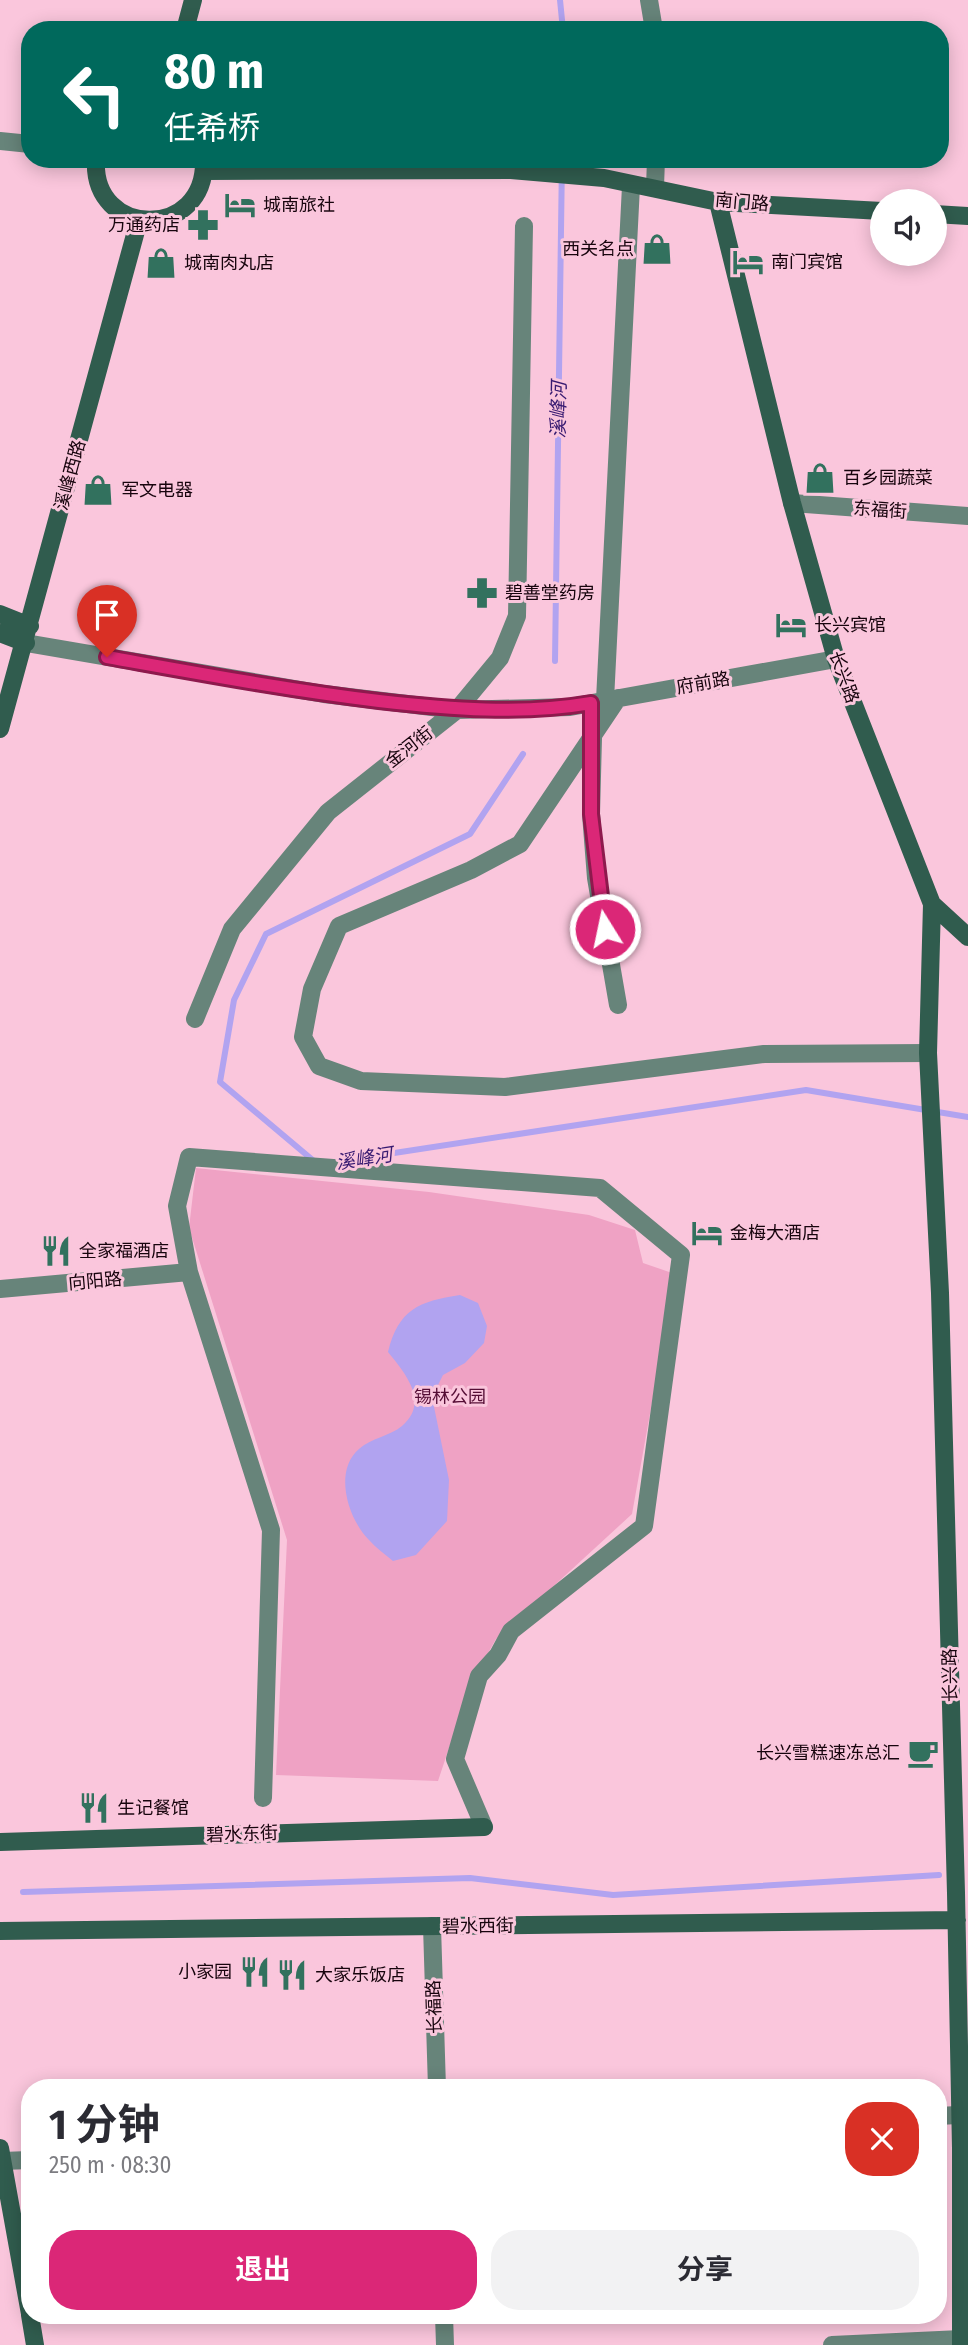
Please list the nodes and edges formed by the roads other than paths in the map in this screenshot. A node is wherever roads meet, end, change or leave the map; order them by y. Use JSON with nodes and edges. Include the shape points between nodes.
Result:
{"nodes":[{"id":1,"x":193,"y":0,"type":"edge"},
{"id":2,"x":649,"y":0,"type":"edge"},
{"id":3,"x":187,"y":21,"type":"edge"},
{"id":4,"x":652,"y":21,"type":"edge"},
{"id":5,"x":0,"y":141,"type":"edge"},
{"id":6,"x":21,"y":143,"type":"edge"},
{"id":7,"x":96,"y":168,"type":"edge"},
{"id":8,"x":203,"y":168,"type":"edge"},
{"id":9,"x":388,"y":168,"type":"edge"},
{"id":10,"x":656,"y":168,"type":"edge"},
{"id":11,"x":631,"y":186,"type":"junction"},
{"id":12,"x":655,"y":187,"type":"junction"},
{"id":13,"x":718,"y":202,"type":"junction"},
{"id":14,"x":870,"y":210,"type":"edge"},
{"id":15,"x":947,"y":215,"type":"edge"},
{"id":16,"x":968,"y":216,"type":"edge"},
{"id":17,"x":139,"y":220,"type":"junction"},
{"id":18,"x":524,"y":226,"type":"dead end"},
{"id":19,"x":792,"y":503,"type":"junction"},
{"id":20,"x":968,"y":516,"type":"edge"},
{"id":21,"x":0,"y":614,"type":"edge"},
{"id":22,"x":0,"y":633,"type":"edge"},
{"id":23,"x":28,"y":634,"type":"junction"},
{"id":24,"x":836,"y":659,"type":"junction"},
{"id":25,"x":604,"y":700,"type":"junction"},
{"id":26,"x":457,"y":710,"type":"junction"},
{"id":27,"x":0,"y":729,"type":"edge"},
{"id":28,"x":593,"y":737,"type":"junction"},
{"id":29,"x":932,"y":904,"type":"junction"},
{"id":30,"x":968,"y":937,"type":"edge"},
{"id":31,"x":618,"y":1005,"type":"dead end"},
{"id":32,"x":195,"y":1019,"type":"dead end"},
{"id":33,"x":930,"y":1061,"type":"junction"},
{"id":34,"x":189,"y":1272,"type":"junction"},
{"id":35,"x":0,"y":1289,"type":"edge"},
{"id":36,"x":263,"y":1798,"type":"dead end"},
{"id":37,"x":0,"y":1842,"type":"edge"},
{"id":38,"x":962,"y":1894,"type":"edge"},
{"id":39,"x":432,"y":1926,"type":"junction"},
{"id":40,"x":960,"y":1930,"type":"edge"},
{"id":41,"x":0,"y":1931,"type":"edge"},
{"id":42,"x":437,"y":2079,"type":"edge"},
{"id":43,"x":958,"y":2115,"type":"junction"},
{"id":44,"x":947,"y":2116,"type":"edge"},
{"id":45,"x":965,"y":2148,"type":"edge"},
{"id":46,"x":1,"y":2155,"type":"edge"},
{"id":47,"x":21,"y":2158,"type":"edge"},
{"id":48,"x":21,"y":2265,"type":"edge"},
{"id":49,"x":32,"y":2324,"type":"edge"},
{"id":50,"x":444,"y":2324,"type":"edge"},
{"id":51,"x":961,"y":2342,"type":"edge"},
{"id":52,"x":35,"y":2345,"type":"edge"},
{"id":53,"x":445,"y":2345,"type":"edge"},
{"id":54,"x":832,"y":2345,"type":"edge"}],
"edges":[{"from":1,"to":3,"type":"street"},
{"from":2,"to":4,"type":"street"},
{"from":5,"to":6,"type":"street"},
{"from":7,"to":17,"type":"street","via":[[106,199]]},
{"from":8,"to":17,"type":"street","via":[[196,196],[187,206],[165,219]]},
{"from":9,"to":11,"type":"street","name":"南门路","via":[[510,170],[604,178]]},
{"from":10,"to":12,"type":"street"},
{"from":11,"to":12,"type":"street","name":"南门路"},
{"from":11,"to":25,"type":"street"},
{"from":12,"to":13,"type":"street","name":"南门路"},
{"from":13,"to":14,"type":"street","name":"南门路"},
{"from":13,"to":19,"type":"street","name":"长兴路"},
{"from":15,"to":16,"type":"street"},
{"from":17,"to":23,"type":"street","name":"溪峰西路"},
{"from":18,"to":26,"type":"street","name":"金河街","via":[[517,617],[500,658]]},
{"from":19,"to":20,"type":"street","name":"东福街"},
{"from":19,"to":24,"type":"street","name":"长兴路"},
{"from":21,"to":23,"type":"street"},
{"from":22,"to":23,"type":"street"},
{"from":23,"to":26,"type":"street","via":[[324,694]]},
{"from":23,"to":27,"type":"street","name":"溪峰西路"},
{"from":24,"to":25,"type":"street","name":"府前路"},
{"from":24,"to":29,"type":"street","name":"长兴路"},
{"from":25,"to":26,"type":"street","name":"府前路","via":[[570,707]]},
{"from":25,"to":28,"type":"street"},
{"from":25,"to":28,"type":"street"},
{"from":26,"to":32,"type":"street","name":"金河街","via":[[328,812],[232,929]]},
{"from":28,"to":31,"type":"street","via":[[595,865]]},
{"from":28,"to":33,"type":"street","via":[[520,844],[339,926],[312,989],[303,1037],[319,1066],[361,1081],[505,1087],[764,1054]]},
{"from":29,"to":30,"type":"street"},
{"from":29,"to":33,"type":"street","name":"长兴路"},
{"from":33,"to":38,"type":"street","name":"长兴路"},
{"from":34,"to":35,"type":"street","name":"向阳路"},
{"from":34,"to":36,"type":"street","via":[[271,1530]]},
{"from":34,"to":37,"type":"street","name":"碧水东街","via":[[177,1206],[189,1157],[600,1188],[681,1255],[644,1525],[511,1631],[498,1656],[479,1676],[455,1759],[484,1827]]},
{"from":38,"to":40,"type":"street","name":"长兴路"},
{"from":39,"to":40,"type":"street","name":"碧水西街"},
{"from":39,"to":41,"type":"street","name":"碧水西街"},
{"from":39,"to":42,"type":"street","name":"长福路"},
{"from":40,"to":43,"type":"street","name":"长兴路"},
{"from":43,"to":44,"type":"street"},
{"from":43,"to":45,"type":"street","name":"长兴路"},
{"from":45,"to":51,"type":"street","name":"长兴路"},
{"from":46,"to":47,"type":"street"},
{"from":46,"to":48,"type":"street"},
{"from":49,"to":52,"type":"street"},
{"from":50,"to":53,"type":"street"},
{"from":51,"to":54,"type":"street"}]}
